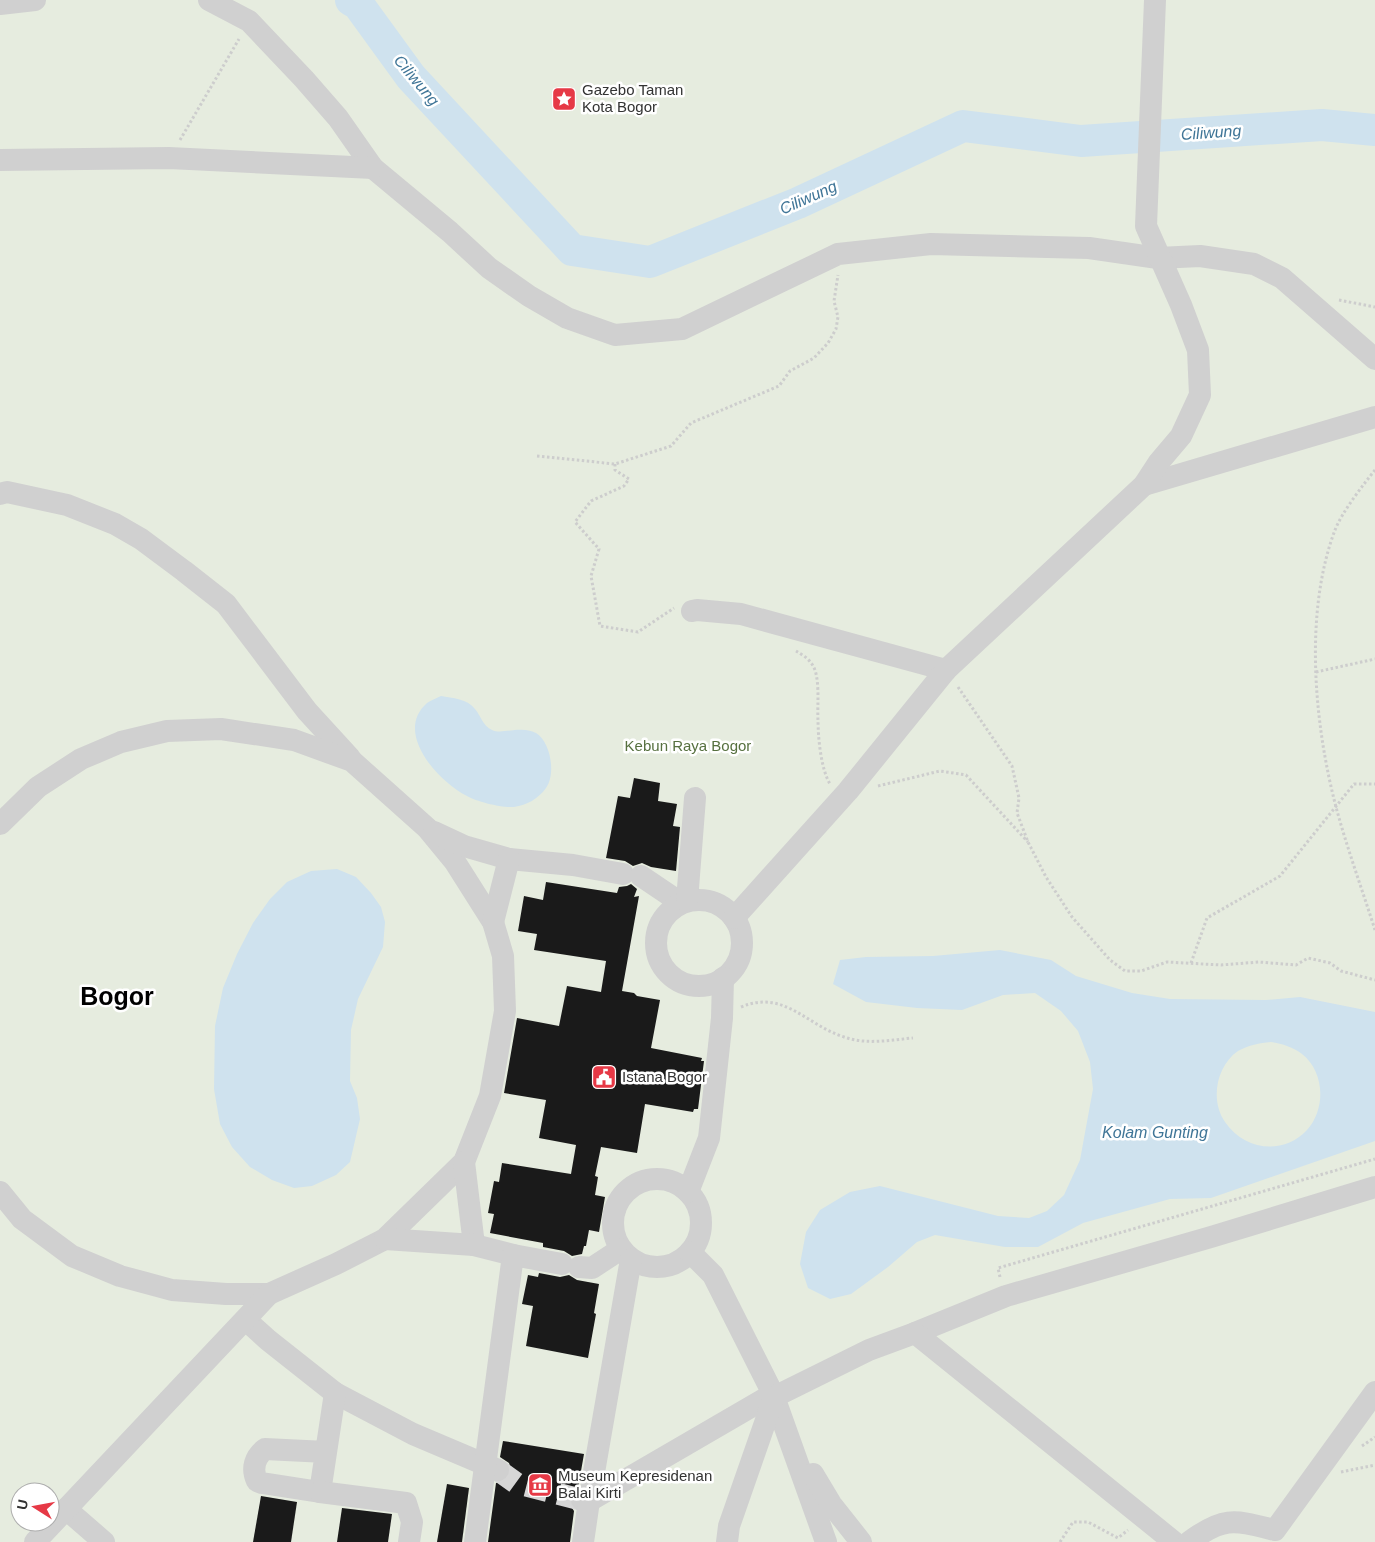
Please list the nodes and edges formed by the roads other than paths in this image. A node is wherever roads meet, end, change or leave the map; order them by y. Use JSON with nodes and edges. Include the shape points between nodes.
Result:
{"nodes":[{"id":1,"x":35,"y":0,"type":"edge"},
{"id":2,"x":209,"y":0,"type":"edge"},
{"id":3,"x":1155,"y":0,"type":"edge"},
{"id":4,"x":0,"y":4,"type":"edge"},
{"id":5,"x":0,"y":160,"type":"edge"},
{"id":6,"x":373,"y":168,"type":"junction"},
{"id":7,"x":1158,"y":258,"type":"junction"},
{"id":8,"x":1375,"y":359,"type":"edge"},
{"id":9,"x":1375,"y":417,"type":"edge"},
{"id":10,"x":1144,"y":485,"type":"junction"},
{"id":11,"x":2,"y":492,"type":"edge"},
{"id":12,"x":692,"y":611,"type":"road end"},
{"id":13,"x":946,"y":670,"type":"junction"},
{"id":14,"x":307,"y":711,"type":"junction"},
{"id":15,"x":289,"y":739,"type":"junction"},
{"id":16,"x":352,"y":761,"type":"junction"},
{"id":17,"x":695,"y":798,"type":"dead end"},
{"id":18,"x":0,"y":824,"type":"edge"},
{"id":19,"x":427,"y":828,"type":"junction"},
{"id":20,"x":509,"y":859,"type":"junction"},
{"id":21,"x":684,"y":902,"type":"junction"},
{"id":22,"x":734,"y":918,"type":"junction"},
{"id":23,"x":492,"y":922,"type":"junction"},
{"id":24,"x":723,"y":978,"type":"junction"},
{"id":25,"x":464,"y":1162,"type":"junction"},
{"id":26,"x":1375,"y":1187,"type":"edge"},
{"id":27,"x":0,"y":1192,"type":"edge"},
{"id":28,"x":688,"y":1192,"type":"junction"},
{"id":29,"x":385,"y":1238,"type":"junction"},
{"id":30,"x":474,"y":1245,"type":"junction"},
{"id":31,"x":690,"y":1252,"type":"junction"},
{"id":32,"x":626,"y":1254,"type":"junction"},
{"id":33,"x":513,"y":1255,"type":"junction"},
{"id":34,"x":269,"y":1294,"type":"junction"},
{"id":35,"x":246,"y":1320,"type":"junction"},
{"id":36,"x":915,"y":1333,"type":"junction"},
{"id":37,"x":1375,"y":1392,"type":"edge"},
{"id":38,"x":335,"y":1393,"type":"junction"},
{"id":39,"x":774,"y":1396,"type":"junction"},
{"id":40,"x":786,"y":1428,"type":"junction"},
{"id":41,"x":326,"y":1452,"type":"junction"},
{"id":42,"x":492,"y":1468,"type":"junction"},
{"id":43,"x":320,"y":1492,"type":"junction"},
{"id":44,"x":585,"y":1500,"type":"junction"},
{"id":45,"x":66,"y":1509,"type":"junction"},
{"id":46,"x":1275,"y":1538,"type":"edge"},
{"id":47,"x":35,"y":1542,"type":"edge"},
{"id":48,"x":104,"y":1542,"type":"edge"},
{"id":49,"x":408,"y":1542,"type":"edge"},
{"id":50,"x":475,"y":1542,"type":"edge"},
{"id":51,"x":583,"y":1542,"type":"edge"},
{"id":52,"x":727,"y":1542,"type":"edge"},
{"id":53,"x":826,"y":1542,"type":"edge"},
{"id":54,"x":861,"y":1542,"type":"edge"},
{"id":55,"x":1174,"y":1542,"type":"edge"},
{"id":56,"x":1189,"y":1542,"type":"edge"}],
"edges":[{"from":1,"to":4,"type":"lane"},
{"from":2,"to":6,"type":"lane","via":[[249,22],[338,118]]},
{"from":3,"to":7,"type":"lane","via":[[1146,226]]},
{"from":5,"to":6,"type":"lane","via":[[169,158]]},
{"from":6,"to":7,"type":"lane","via":[[489,268],[529,296],[567,318],[615,335],[682,329],[838,254],[931,244],[1089,248]]},
{"from":7,"to":8,"type":"lane","via":[[1200,256],[1254,264],[1282,278]]},
{"from":7,"to":10,"type":"lane","via":[[1198,350],[1200,395],[1181,436]]},
{"from":9,"to":10,"type":"lane"},
{"from":10,"to":13,"type":"lane"},
{"from":11,"to":14,"type":"lane","via":[[67,505],[115,524],[141,539],[226,604]]},
{"from":12,"to":13,"type":"lane","via":[[741,614]]},
{"from":13,"to":22,"type":"lane","via":[[848,790]]},
{"from":14,"to":15,"type":"lane"},
{"from":14,"to":16,"type":"lane"},
{"from":15,"to":16,"type":"lane"},
{"from":15,"to":18,"type":"lane","via":[[221,729],[167,731],[121,742],[81,759],[38,787]]},
{"from":16,"to":19,"type":"lane"},
{"from":17,"to":21,"type":"lane"},
{"from":19,"to":20,"type":"lane","via":[[464,846]]},
{"from":19,"to":23,"type":"lane","via":[[455,862]]},
{"from":20,"to":21,"type":"lane","via":[[632,875]]},
{"from":20,"to":23,"type":"lane"},
{"from":21,"to":22,"type":"lane","via":[[714,902]]},
{"from":21,"to":24,"type":"lane","via":[[660,923],[656,951],[662,964],[682,983],[696,986]]},
{"from":22,"to":24,"type":"lane","via":[[741,950],[734,966]]},
{"from":23,"to":25,"type":"lane","via":[[503,956],[504,1011],[490,1096]]},
{"from":24,"to":28,"type":"lane","via":[[709,1138]]},
{"from":25,"to":29,"type":"lane"},
{"from":25,"to":30,"type":"lane"},
{"from":26,"to":36,"type":"lane","via":[[1006,1296]]},
{"from":27,"to":34,"type":"lane","via":[[22,1220],[72,1256],[120,1276],[172,1290]]},
{"from":28,"to":31,"type":"lane","via":[[698,1207],[701,1224]]},
{"from":28,"to":32,"type":"lane","via":[[663,1179],[635,1185],[624,1194],[616,1207],[613,1221],[615,1236]]},
{"from":29,"to":30,"type":"lane"},
{"from":29,"to":34,"type":"lane"},
{"from":30,"to":33,"type":"lane"},
{"from":31,"to":32,"type":"lane","via":[[676,1262],[653,1267]]},
{"from":31,"to":39,"type":"lane","via":[[713,1275]]},
{"from":32,"to":33,"type":"lane","via":[[592,1268]]},
{"from":32,"to":44,"type":"lane"},
{"from":33,"to":42,"type":"lane"},
{"from":34,"to":35,"type":"lane"},
{"from":35,"to":38,"type":"lane"},
{"from":35,"to":45,"type":"lane"},
{"from":36,"to":39,"type":"lane","via":[[869,1350]]},
{"from":36,"to":55,"type":"lane"},
{"from":37,"to":46,"type":"lane"},
{"from":38,"to":41,"type":"lane"},
{"from":38,"to":42,"type":"lane","via":[[413,1434]]},
{"from":39,"to":40,"type":"lane"},
{"from":39,"to":44,"type":"lane"},
{"from":39,"to":52,"type":"lane"},
{"from":40,"to":53,"type":"lane"},
{"from":40,"to":54,"type":"lane","via":[[831,1504]]},
{"from":41,"to":43,"type":"lane"},
{"from":41,"to":43,"type":"lane","via":[[265,1449],[254,1464],[257,1481]]},
{"from":42,"to":50,"type":"lane"},
{"from":43,"to":49,"type":"lane","via":[[406,1503],[412,1522]]},
{"from":44,"to":51,"type":"lane"},
{"from":45,"to":47,"type":"lane"},
{"from":45,"to":48,"type":"lane"},
{"from":46,"to":56,"type":"lane","via":[[1245,1523],[1223,1523]]}]}
